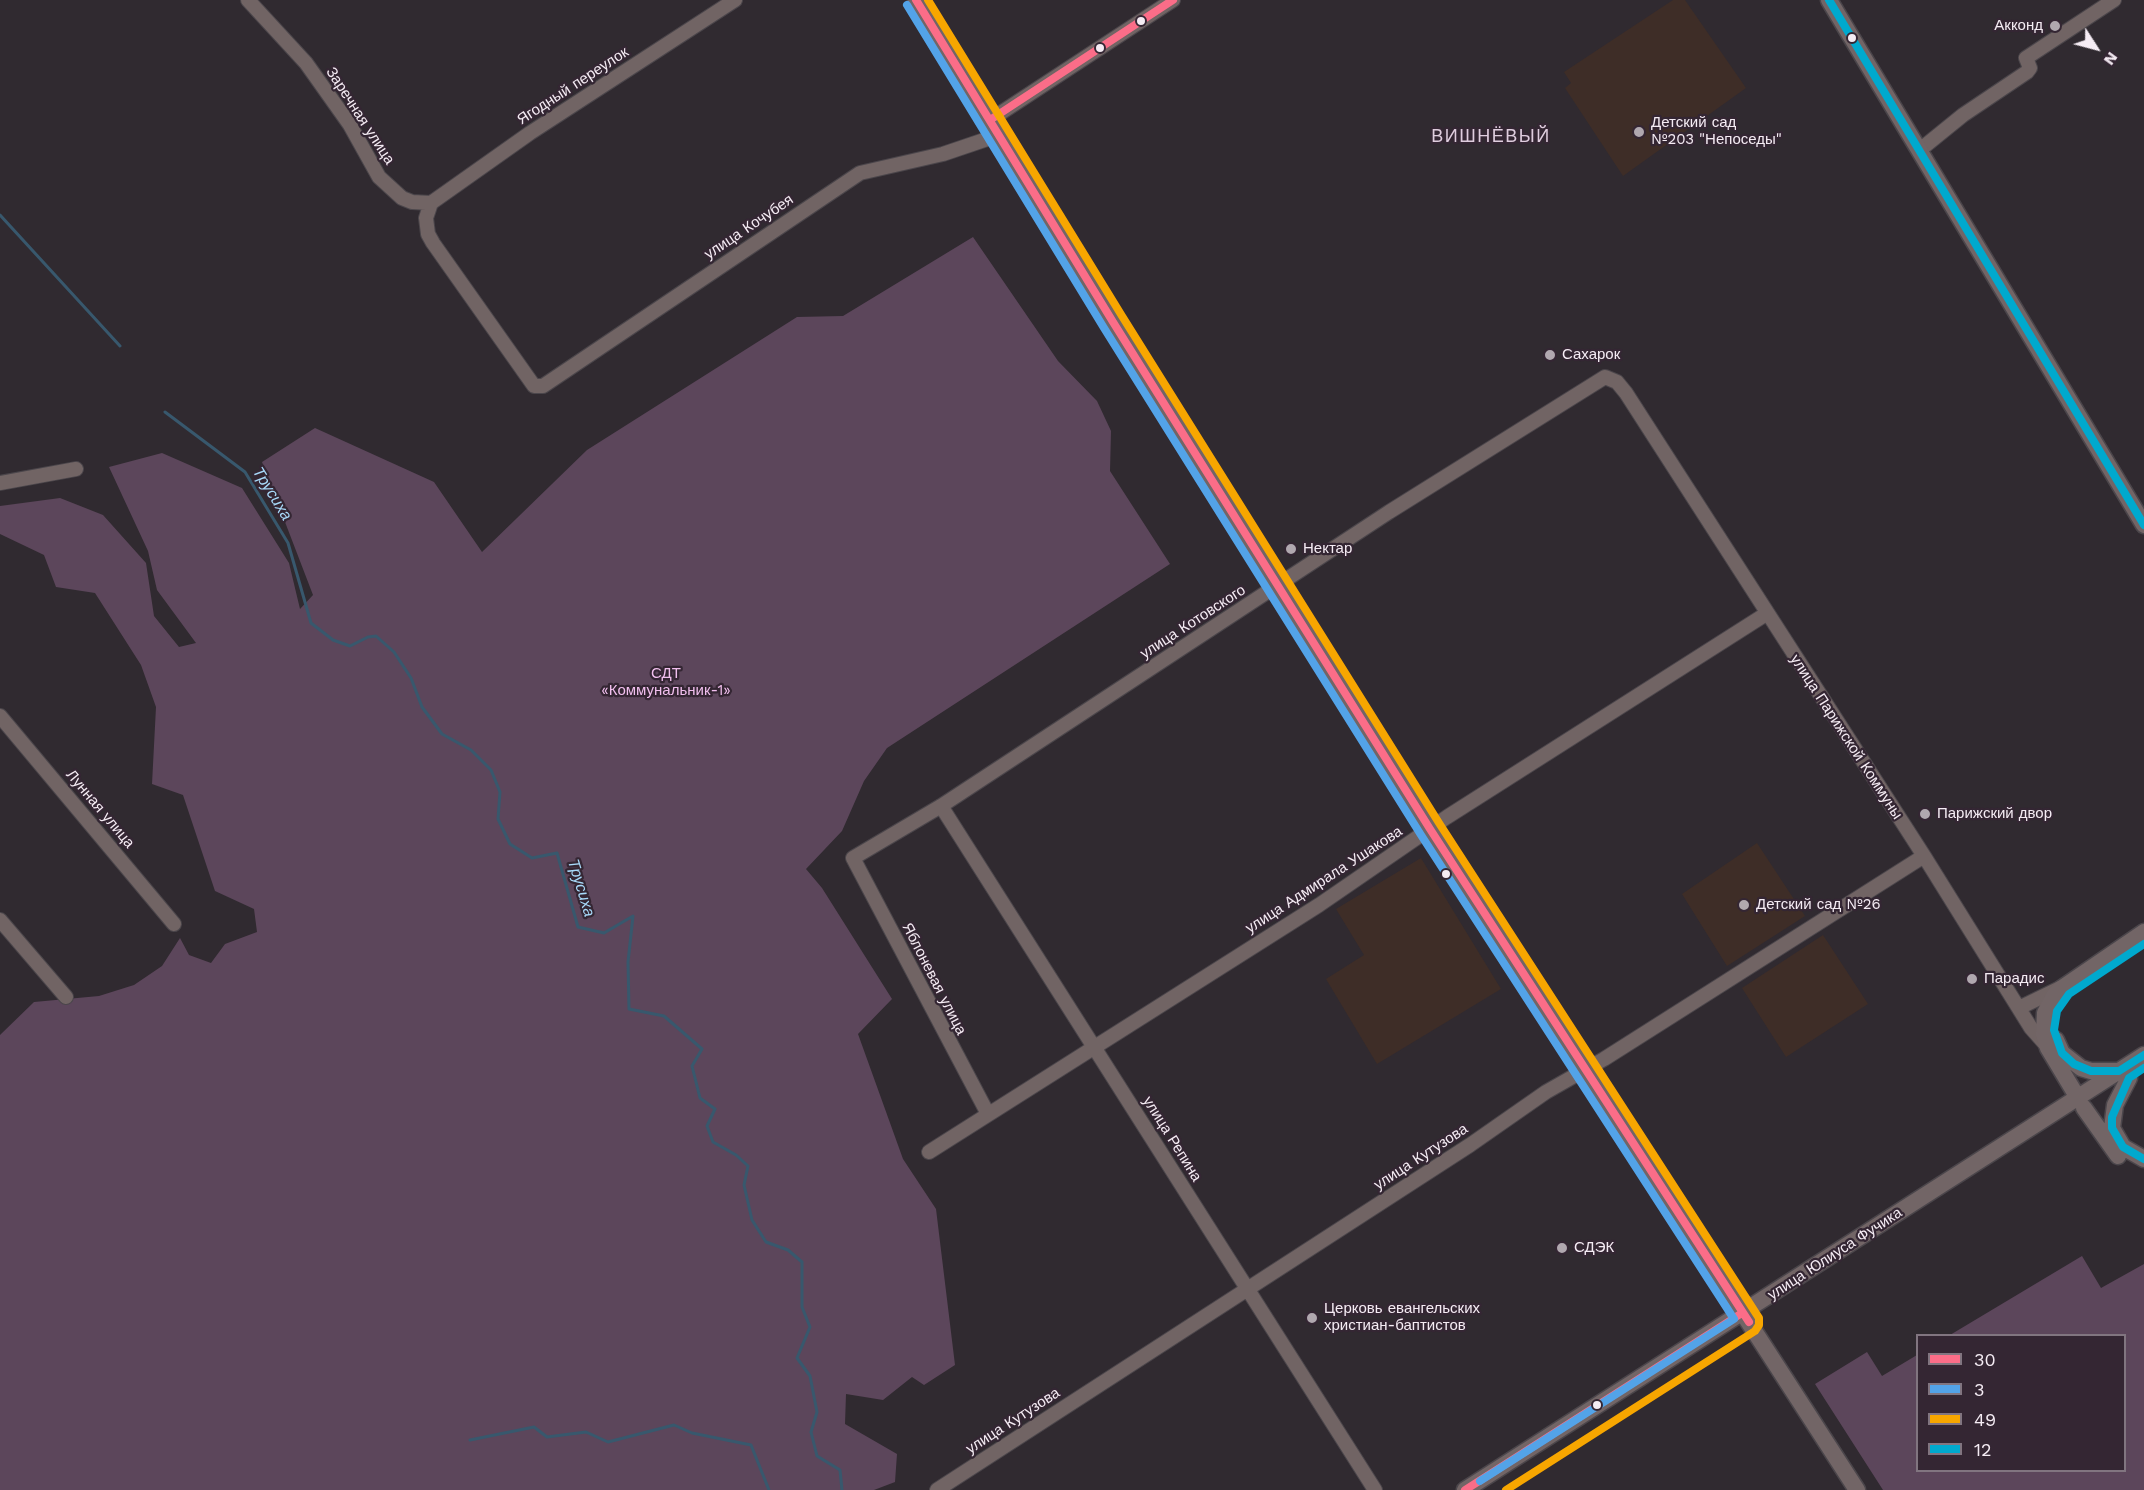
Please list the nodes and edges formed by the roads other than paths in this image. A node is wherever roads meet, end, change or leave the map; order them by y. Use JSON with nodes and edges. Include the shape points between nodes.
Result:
{"nodes":[{"id":1,"x":248,"y":0,"type":"edge"},
{"id":2,"x":735,"y":0,"type":"edge"},
{"id":3,"x":916,"y":0,"type":"edge"},
{"id":4,"x":1173,"y":0,"type":"edge"},
{"id":5,"x":1829,"y":0,"type":"edge"},
{"id":6,"x":1839,"y":0,"type":"edge"},
{"id":7,"x":2114,"y":0,"type":"edge"},
{"id":8,"x":990,"y":120,"type":"junction"},
{"id":9,"x":999,"y":135,"type":"junction"},
{"id":10,"x":1923,"y":147,"type":"junction"},
{"id":11,"x":431,"y":203,"type":"junction"},
{"id":12,"x":1611,"y":378,"type":"joint"},
{"id":13,"x":76,"y":469,"type":"dead end"},
{"id":14,"x":0,"y":483,"type":"edge"},
{"id":15,"x":2144,"y":509,"type":"edge"},
{"id":16,"x":2144,"y":525,"type":"edge"},
{"id":17,"x":1278,"y":585,"type":"junction"},
{"id":18,"x":1766,"y":614,"type":"junction"},
{"id":19,"x":0,"y":716,"type":"edge"},
{"id":20,"x":940,"y":806,"type":"junction"},
{"id":21,"x":1430,"y":829,"type":"junction"},
{"id":22,"x":1924,"y":856,"type":"junction"},
{"id":23,"x":853,"y":858,"type":"joint"},
{"id":24,"x":0,"y":920,"type":"edge"},
{"id":25,"x":174,"y":924,"type":"dead end"},
{"id":26,"x":2144,"y":932,"type":"edge"},
{"id":27,"x":2144,"y":944,"type":"edge"},
{"id":28,"x":2061,"y":988,"type":"junction"},
{"id":29,"x":66,"y":997,"type":"dead end"},
{"id":30,"x":2019,"y":1008,"type":"junction"},
{"id":31,"x":1094,"y":1048,"type":"junction"},
{"id":32,"x":2048,"y":1048,"type":"junction"},
{"id":33,"x":2144,"y":1055,"type":"edge"},
{"id":34,"x":2144,"y":1068,"type":"edge"},
{"id":35,"x":1584,"y":1070,"type":"junction"},
{"id":36,"x":2124,"y":1075,"type":"junction"},
{"id":37,"x":2081,"y":1103,"type":"junction"},
{"id":38,"x":988,"y":1114,"type":"junction"},
{"id":39,"x":929,"y":1152,"type":"dead end"},
{"id":40,"x":2144,"y":1159,"type":"edge"},
{"id":41,"x":2144,"y":1169,"type":"edge"},
{"id":42,"x":1247,"y":1288,"type":"junction"},
{"id":43,"x":1745,"y":1318,"type":"junction"},
{"id":44,"x":937,"y":1489,"type":"edge"},
{"id":45,"x":1375,"y":1490,"type":"edge"},
{"id":46,"x":1465,"y":1490,"type":"edge"},
{"id":47,"x":1486,"y":1490,"type":"edge"},
{"id":48,"x":1857,"y":1490,"type":"edge"}],
"edges":[{"from":1,"to":11,"type":"street","name":"Заречная улица","via":[[306,63],[350,125],[379,177],[402,198]]},
{"from":2,"to":11,"type":"street","name":"Ягодный переулок","via":[[530,133]]},
{"from":3,"to":8,"type":"main road"},
{"from":4,"to":8,"type":"street"},
{"from":5,"to":10,"type":"main road"},
{"from":6,"to":10,"type":"main road"},
{"from":7,"to":10,"type":"street","via":[[2026,58],[2030,68],[2027,72]]},
{"from":8,"to":9,"type":"main road"},
{"from":9,"to":11,"type":"street","name":"улица Кочубея","via":[[943,154],[860,173],[543,386],[534,386],[428,234],[426,218]]},
{"from":9,"to":17,"type":"main road"},
{"from":10,"to":15,"type":"main road"},
{"from":10,"to":16,"type":"main road"},
{"from":12,"to":17,"type":"street","name":"улица Котовского","via":[[1596,380]]},
{"from":12,"to":18,"type":"street","name":"улица Парижской Коммуны","via":[[1626,393]]},
{"from":13,"to":14,"type":"street"},
{"from":17,"to":20,"type":"street","name":"улица Котовского"},
{"from":17,"to":21,"type":"main road"},
{"from":18,"to":21,"type":"street","name":"улица Адмирала Ушакова"},
{"from":18,"to":22,"type":"street","name":"улица Парижской Коммуны"},
{"from":19,"to":25,"type":"street","name":"Лунная улица"},
{"from":20,"to":23,"type":"street","name":"улица Котовского"},
{"from":20,"to":31,"type":"street","name":"улица Репина"},
{"from":21,"to":31,"type":"street","name":"улица Адмирала Ушакова","via":[[1319,905]]},
{"from":21,"to":35,"type":"main road"},
{"from":22,"to":30,"type":"street","name":"улица Парижской Коммуны"},
{"from":22,"to":35,"type":"street","name":"улица Кутузова"},
{"from":23,"to":38,"type":"street","name":"Яблоневая улица"},
{"from":24,"to":29,"type":"street"},
{"from":26,"to":28,"type":"main road"},
{"from":27,"to":36,"type":"main road","via":[[2069,994],[2054,1020],[2058,1046],[2074,1064],[2091,1071]]},
{"from":28,"to":30,"type":"street"},
{"from":28,"to":32,"type":"main road","via":[[2045,1013]]},
{"from":30,"to":32,"type":"street","name":"улица Парижской Коммуны"},
{"from":31,"to":38,"type":"street","name":"улица Адмирала Ушакова"},
{"from":31,"to":42,"type":"street","name":"улица Репина"},
{"from":32,"to":37,"type":"main road","name":"улица Парижской Коммуны"},
{"from":33,"to":36,"type":"main road","name":"улица Юлиуса Фучика"},
{"from":34,"to":36,"type":"main road","name":"улица Юлиуса Фучика"},
{"from":35,"to":42,"type":"street","name":"улица Кутузова"},
{"from":35,"to":43,"type":"main road"},
{"from":36,"to":37,"type":"main road","name":"улица Юлиуса Фучика"},
{"from":36,"to":40,"type":"main road","via":[[2112,1128],[2123,1147]]},
{"from":37,"to":41,"type":"main road","name":"улица Парижской Коммуны","via":[[2116,1155]]},
{"from":37,"to":43,"type":"main road","name":"улица Юлиуса Фучика"},
{"from":38,"to":39,"type":"street","name":"улица Адмирала Ушакова"},
{"from":42,"to":44,"type":"street","name":"улица Кутузова"},
{"from":42,"to":45,"type":"street","name":"улица Репина"},
{"from":43,"to":46,"type":"main road","name":"улица Юлиуса Фучика"},
{"from":43,"to":47,"type":"main road","name":"улица Юлиуса Фучика"},
{"from":43,"to":48,"type":"main road"}]}
